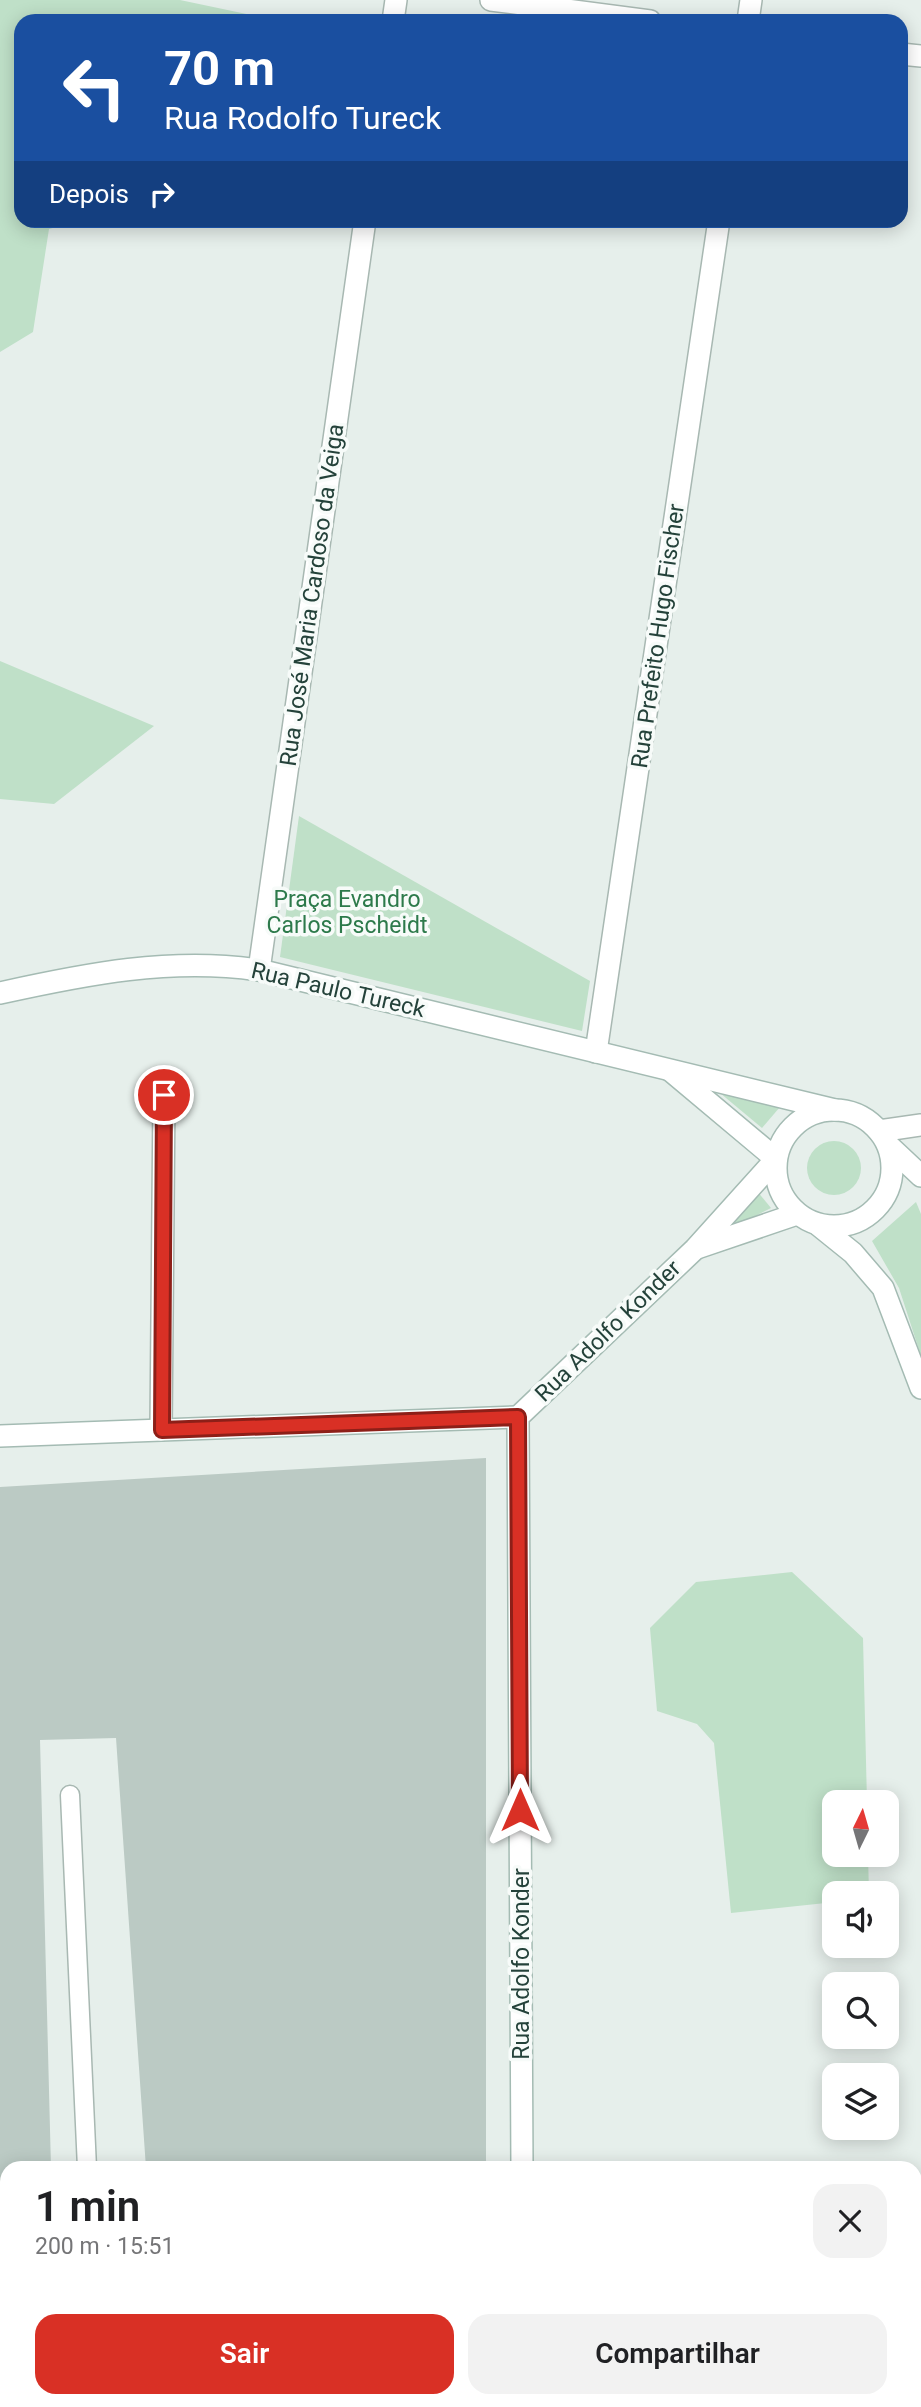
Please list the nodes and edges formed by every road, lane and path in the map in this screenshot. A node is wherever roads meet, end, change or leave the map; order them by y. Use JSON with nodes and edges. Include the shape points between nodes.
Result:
{"nodes":[{"id":1,"x":491,"y":0,"type":"edge"},
{"id":2,"x":597,"y":14,"type":"edge"},
{"id":3,"x":364,"y":228,"type":"edge"},
{"id":4,"x":718,"y":228,"type":"edge"},
{"id":5,"x":259,"y":970,"type":"junction"},
{"id":6,"x":0,"y":993,"type":"edge"},
{"id":7,"x":596,"y":1052,"type":"junction"},
{"id":8,"x":671,"y":1071,"type":"junction"},
{"id":9,"x":164,"y":1095,"type":"dead end"},
{"id":10,"x":835,"y":1110,"type":"junction"},
{"id":11,"x":921,"y":1125,"type":"edge"},
{"id":12,"x":883,"y":1138,"type":"junction"},
{"id":13,"x":776,"y":1159,"type":"junction"},
{"id":14,"x":921,"y":1176,"type":"edge"},
{"id":15,"x":797,"y":1214,"type":"junction"},
{"id":16,"x":817,"y":1224,"type":"junction"},
{"id":17,"x":695,"y":1249,"type":"junction"},
{"id":18,"x":921,"y":1388,"type":"edge"},
{"id":19,"x":518,"y":1417,"type":"junction"},
{"id":20,"x":162,"y":1430,"type":"junction"},
{"id":21,"x":0,"y":1436,"type":"edge"},
{"id":22,"x":70,"y":1795,"type":"dead end"},
{"id":23,"x":87,"y":2161,"type":"edge"},
{"id":24,"x":523,"y":2161,"type":"edge"}],
"edges":[{"from":1,"to":2,"type":"street"},
{"from":3,"to":5,"type":"street","name":"Rua José Maria Cardoso da Veiga"},
{"from":4,"to":7,"type":"street","name":"Rua Prefeito Hugo Fischer"},
{"from":5,"to":6,"type":"street","name":"Rua Paulo Tureck","via":[[212,963],[164,966],[109,971]]},
{"from":5,"to":7,"type":"street","name":"Rua Paulo Tureck"},
{"from":7,"to":8,"type":"street","name":"Rua Paulo Tureck"},
{"from":8,"to":10,"type":"street","name":"Rua Paulo Tureck"},
{"from":8,"to":13,"type":"street","name":"Rua Paulo Tureck"},
{"from":9,"to":20,"type":"street"},
{"from":10,"to":12,"type":"street","via":[[867,1120]]},
{"from":10,"to":13,"type":"street","via":[[818,1112],[796,1124],[781,1143]]},
{"from":11,"to":12,"type":"street"},
{"from":12,"to":14,"type":"street"},
{"from":12,"to":16,"type":"street","via":[[893,1163],[884,1200],[854,1223],[836,1227]]},
{"from":13,"to":15,"type":"street","via":[[776,1180],[783,1199]]},
{"from":13,"to":17,"type":"street","name":"Rua Adolfo Konder"},
{"from":15,"to":16,"type":"street"},
{"from":15,"to":17,"type":"street","name":"Rua Adolfo Konder"},
{"from":16,"to":18,"type":"street","via":[[853,1253],[884,1288]]},
{"from":17,"to":19,"type":"street","name":"Rua Adolfo Konder"},
{"from":19,"to":20,"type":"street"},
{"from":19,"to":24,"type":"street","name":"Rua Adolfo Konder"},
{"from":20,"to":21,"type":"street"},
{"from":22,"to":23,"type":"lane"}]}
